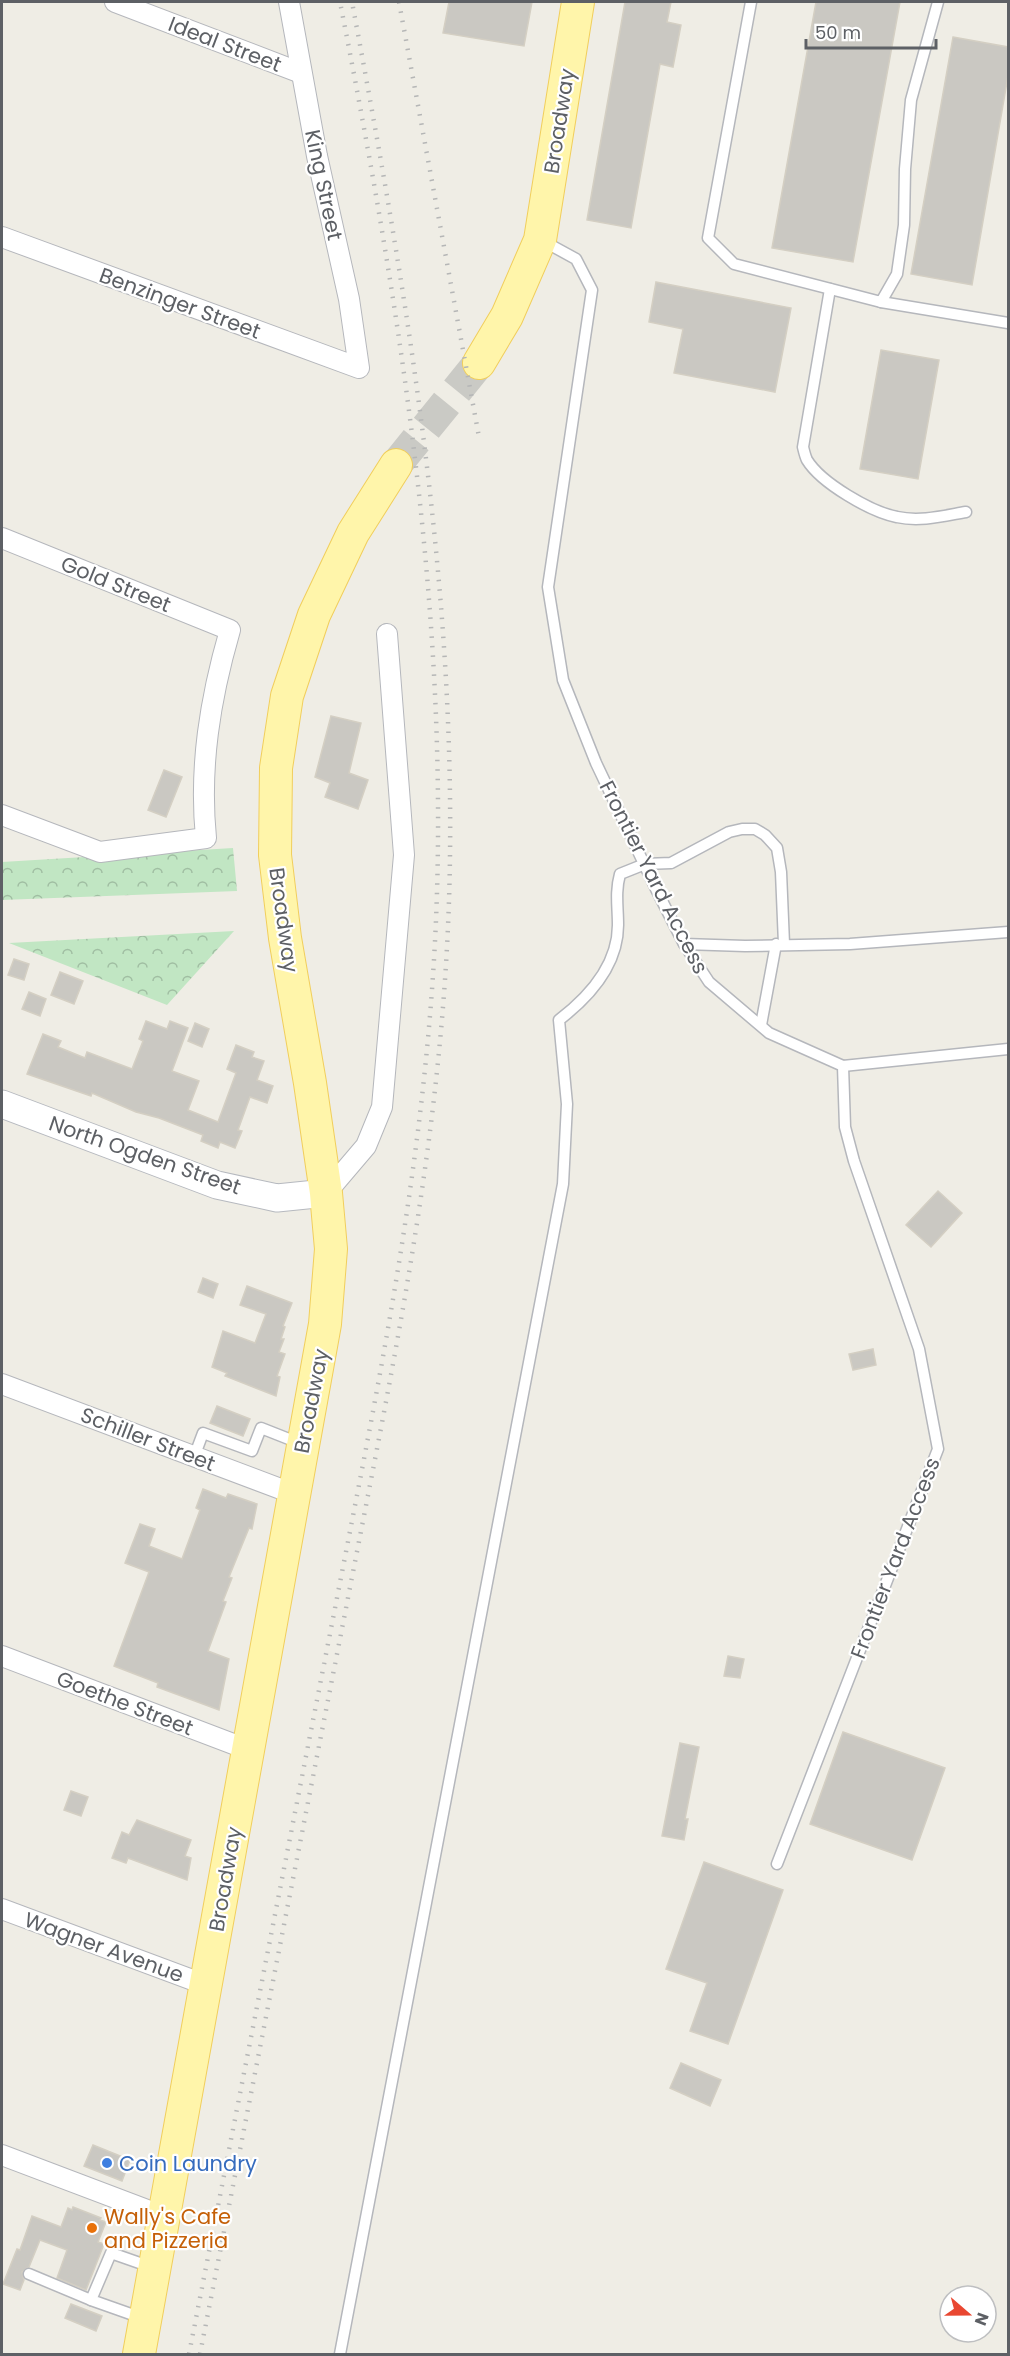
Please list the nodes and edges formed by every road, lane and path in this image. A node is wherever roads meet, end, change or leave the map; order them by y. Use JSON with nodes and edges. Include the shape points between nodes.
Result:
{"nodes":[{"id":1,"x":115,"y":2,"type":"edge"},
{"id":2,"x":289,"y":2,"type":"edge"},
{"id":3,"x":578,"y":2,"type":"edge"},
{"id":4,"x":751,"y":2,"type":"edge"},
{"id":5,"x":938,"y":2,"type":"edge"},
{"id":6,"x":301,"y":73,"type":"junction"},
{"id":7,"x":2,"y":237,"type":"edge"},
{"id":8,"x":540,"y":240,"type":"junction"},
{"id":9,"x":830,"y":289,"type":"junction"},
{"id":10,"x":881,"y":302,"type":"junction"},
{"id":11,"x":1008,"y":323,"type":"edge"},
{"id":12,"x":479,"y":363,"type":"tunnel mouth"},
{"id":13,"x":359,"y":368,"type":"joint"},
{"id":14,"x":396,"y":465,"type":"tunnel mouth"},
{"id":15,"x":966,"y":513,"type":"dead end"},
{"id":16,"x":2,"y":538,"type":"edge"},
{"id":17,"x":387,"y":634,"type":"dead end"},
{"id":18,"x":2,"y":815,"type":"edge"},
{"id":19,"x":645,"y":864,"type":"junction"},
{"id":20,"x":1008,"y":932,"type":"edge"},
{"id":21,"x":684,"y":944,"type":"junction"},
{"id":22,"x":780,"y":944,"type":"junction"},
{"id":23,"x":760,"y":1025,"type":"junction"},
{"id":24,"x":1008,"y":1049,"type":"edge"},
{"id":25,"x":843,"y":1066,"type":"junction"},
{"id":26,"x":2,"y":1104,"type":"edge"},
{"id":27,"x":326,"y":1193,"type":"junction"},
{"id":28,"x":2,"y":1384,"type":"edge"},
{"id":29,"x":302,"y":1444,"type":"junction"},
{"id":30,"x":194,"y":1457,"type":"junction"},
{"id":31,"x":294,"y":1494,"type":"junction"},
{"id":32,"x":2,"y":1656,"type":"edge"},
{"id":33,"x":249,"y":1750,"type":"junction"},
{"id":34,"x":777,"y":1864,"type":"dead end"},
{"id":35,"x":2,"y":1909,"type":"edge"},
{"id":36,"x":206,"y":1985,"type":"junction"},
{"id":37,"x":2,"y":2155,"type":"edge"},
{"id":38,"x":163,"y":2216,"type":"junction"},
{"id":39,"x":154,"y":2268,"type":"junction"},
{"id":40,"x":29,"y":2274,"type":"dead end"},
{"id":41,"x":91,"y":2300,"type":"junction"},
{"id":42,"x":145,"y":2319,"type":"junction"},
{"id":43,"x":139,"y":2355,"type":"edge"},
{"id":44,"x":340,"y":2355,"type":"edge"}],
"edges":[{"from":1,"to":6,"type":"street","name":"Ideal Street"},
{"from":2,"to":6,"type":"street","name":"King Street"},
{"from":3,"to":8,"type":"main road","name":"Broadway"},
{"from":4,"to":9,"type":"lane","via":[[708,238],[734,264]]},
{"from":5,"to":10,"type":"lane","via":[[911,100],[904,225],[897,274]]},
{"from":6,"to":13,"type":"street","name":"King Street","via":[[349,299]]},
{"from":7,"to":13,"type":"street","name":"Benzinger Street"},
{"from":8,"to":12,"type":"main road","name":"Broadway","via":[[507,316]]},
{"from":8,"to":19,"type":"lane","name":"Frontier Yard Access","via":[[576,259],[592,290],[548,586],[554,633],[563,680],[596,763]]},
{"from":9,"to":10,"type":"lane"},
{"from":9,"to":15,"type":"lane","via":[[803,447],[807,460],[843,492],[895,517],[919,519]]},
{"from":10,"to":11,"type":"lane"},
{"from":14,"to":27,"type":"main road","name":"Broadway","via":[[353,533],[314,615],[287,696],[276,768],[275,855]]},
{"from":16,"to":18,"type":"street","name":"Gold Street","via":[[230,630],[208,725],[204,774],[206,838],[100,852]]},
{"from":17,"to":27,"type":"street","via":[[404,855],[382,1107],[366,1146]]},
{"from":19,"to":21,"type":"lane","name":"Frontier Yard Access"},
{"from":19,"to":22,"type":"lane","via":[[671,863],[729,832],[755,829],[777,848],[781,872]]},
{"from":19,"to":44,"type":"lane","via":[[620,874],[616,890],[618,927],[610,963],[586,998],[559,1020],[567,1104],[563,1184]]},
{"from":20,"to":22,"type":"lane","via":[[850,944]]},
{"from":21,"to":22,"type":"lane"},
{"from":21,"to":23,"type":"lane","name":"Frontier Yard Access","via":[[709,982]]},
{"from":22,"to":23,"type":"lane"},
{"from":23,"to":25,"type":"lane","name":"Frontier Yard Access"},
{"from":24,"to":25,"type":"lane"},
{"from":25,"to":34,"type":"lane","name":"Frontier Yard Access","via":[[845,1127],[919,1349],[938,1449]]},
{"from":26,"to":27,"type":"street","name":"North Ogden Street","via":[[217,1185],[277,1198]]},
{"from":27,"to":29,"type":"main road","name":"Broadway","via":[[331,1248],[325,1324]]},
{"from":28,"to":30,"type":"street","name":"Schiller Street"},
{"from":29,"to":30,"type":"lane","via":[[261,1428],[252,1451],[203,1433]]},
{"from":29,"to":31,"type":"main road","name":"Broadway"},
{"from":30,"to":31,"type":"street","name":"Schiller Street"},
{"from":31,"to":33,"type":"main road","name":"Broadway"},
{"from":32,"to":33,"type":"street","name":"Goethe Street"},
{"from":33,"to":36,"type":"main road","name":"Broadway"},
{"from":35,"to":36,"type":"street","name":"Wagner Avenue"},
{"from":36,"to":38,"type":"main road","name":"Broadway"},
{"from":37,"to":38,"type":"street"},
{"from":38,"to":39,"type":"main road","name":"Broadway"},
{"from":39,"to":41,"type":"lane","via":[[111,2253]]},
{"from":39,"to":42,"type":"main road","name":"Broadway"},
{"from":40,"to":41,"type":"lane"},
{"from":41,"to":42,"type":"lane"},
{"from":42,"to":43,"type":"main road","name":"Broadway"}]}
